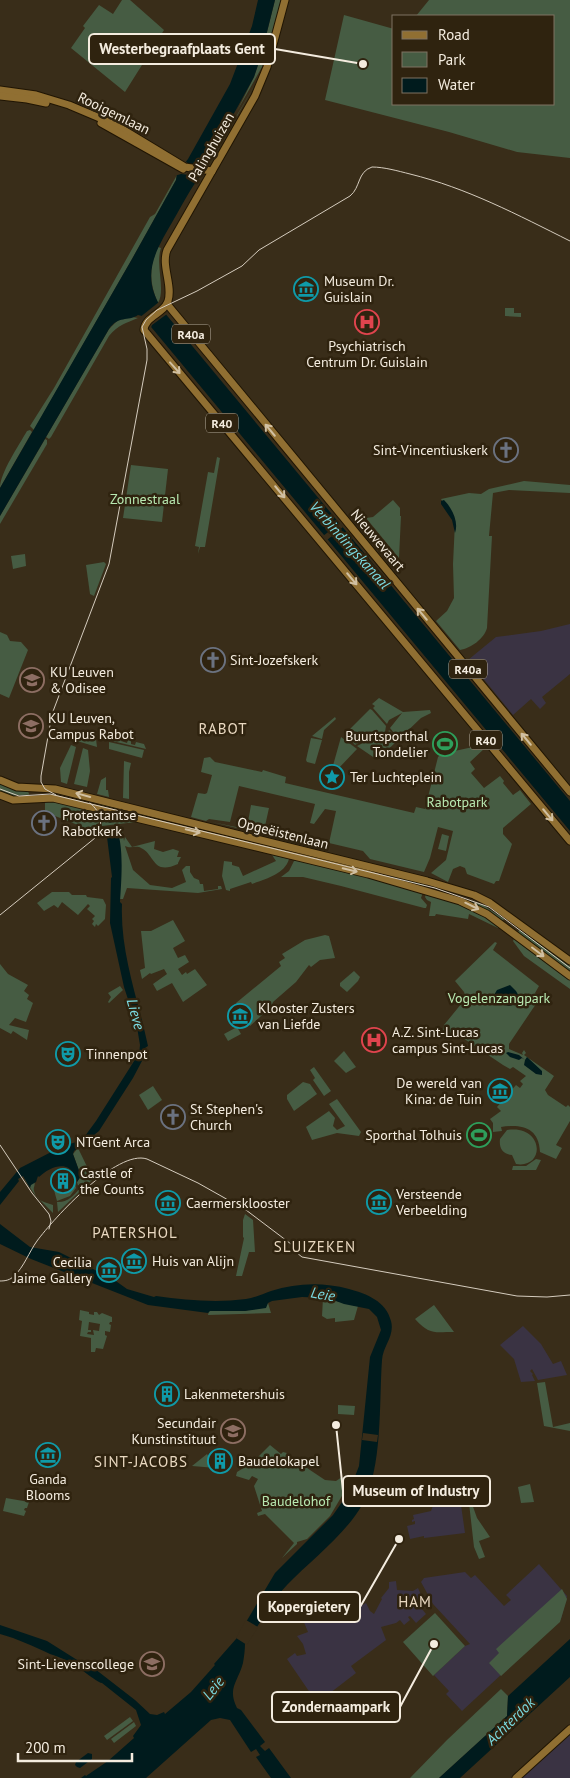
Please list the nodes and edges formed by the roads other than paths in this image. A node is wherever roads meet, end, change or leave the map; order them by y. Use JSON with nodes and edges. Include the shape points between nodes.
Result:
{"nodes":[{"id":1,"x":286,"y":0,"type":"edge"},
{"id":2,"x":0,"y":90,"type":"edge"},
{"id":3,"x":0,"y":96,"type":"edge"},
{"id":4,"x":180,"y":166,"type":"junction"},
{"id":5,"x":209,"y":172,"type":"junction"},
{"id":6,"x":165,"y":306,"type":"junction"},
{"id":7,"x":0,"y":780,"type":"edge"},
{"id":8,"x":570,"y":792,"type":"edge"},
{"id":9,"x":0,"y":795,"type":"edge"},
{"id":10,"x":570,"y":841,"type":"edge"},
{"id":11,"x":436,"y":883,"type":"junction"},
{"id":12,"x":433,"y":893,"type":"junction"},
{"id":13,"x":514,"y":919,"type":"junction"},
{"id":14,"x":506,"y":928,"type":"junction"},
{"id":15,"x":570,"y":960,"type":"edge"},
{"id":16,"x":570,"y":976,"type":"edge"},
{"id":17,"x":570,"y":1729,"type":"edge"},
{"id":18,"x":516,"y":1778,"type":"edge"}],
"edges":[{"from":1,"to":5,"type":"main road","name":"Palinghuizen","via":[[263,79]]},
{"from":2,"to":4,"type":"main road","name":"Rooigemlaan","via":[[36,95],[114,124]]},
{"from":3,"to":4,"type":"main road","name":"Rooigemlaan","via":[[27,99],[68,110]]},
{"from":4,"to":5,"type":"main road","name":"Rooigemlaan"},
{"from":5,"to":6,"type":"main road","name":"Palinghuizen","via":[[166,254],[169,296]]},
{"from":8,"to":6,"type":"main road","name":"Nieuwevaart","number":"R40a","one_way":true},
{"from":6,"to":10,"type":"main road","number":"R40","one_way":true,"via":[[145,327]]},
{"from":11,"to":7,"type":"main road","name":"Opgeëistenlaan","one_way":true,"via":[[80,794],[17,787]]},
{"from":9,"to":12,"type":"main road","name":"Opgeëistenlaan","one_way":true,"via":[[13,800],[48,797],[368,874]]},
{"from":11,"to":12,"type":"main road"},
{"from":11,"to":13,"type":"main road","name":"Opgeëistenlaan","via":[[487,901]]},
{"from":12,"to":14,"type":"main road","name":"Opgeëistenlaan","one_way":true,"via":[[470,905]]},
{"from":13,"to":14,"type":"main road"},
{"from":13,"to":15,"type":"main road","name":"Opgeëistenlaan"},
{"from":14,"to":16,"type":"main road","name":"Opgeëistenlaan","one_way":true},
{"from":17,"to":18,"type":"main road"}]}
